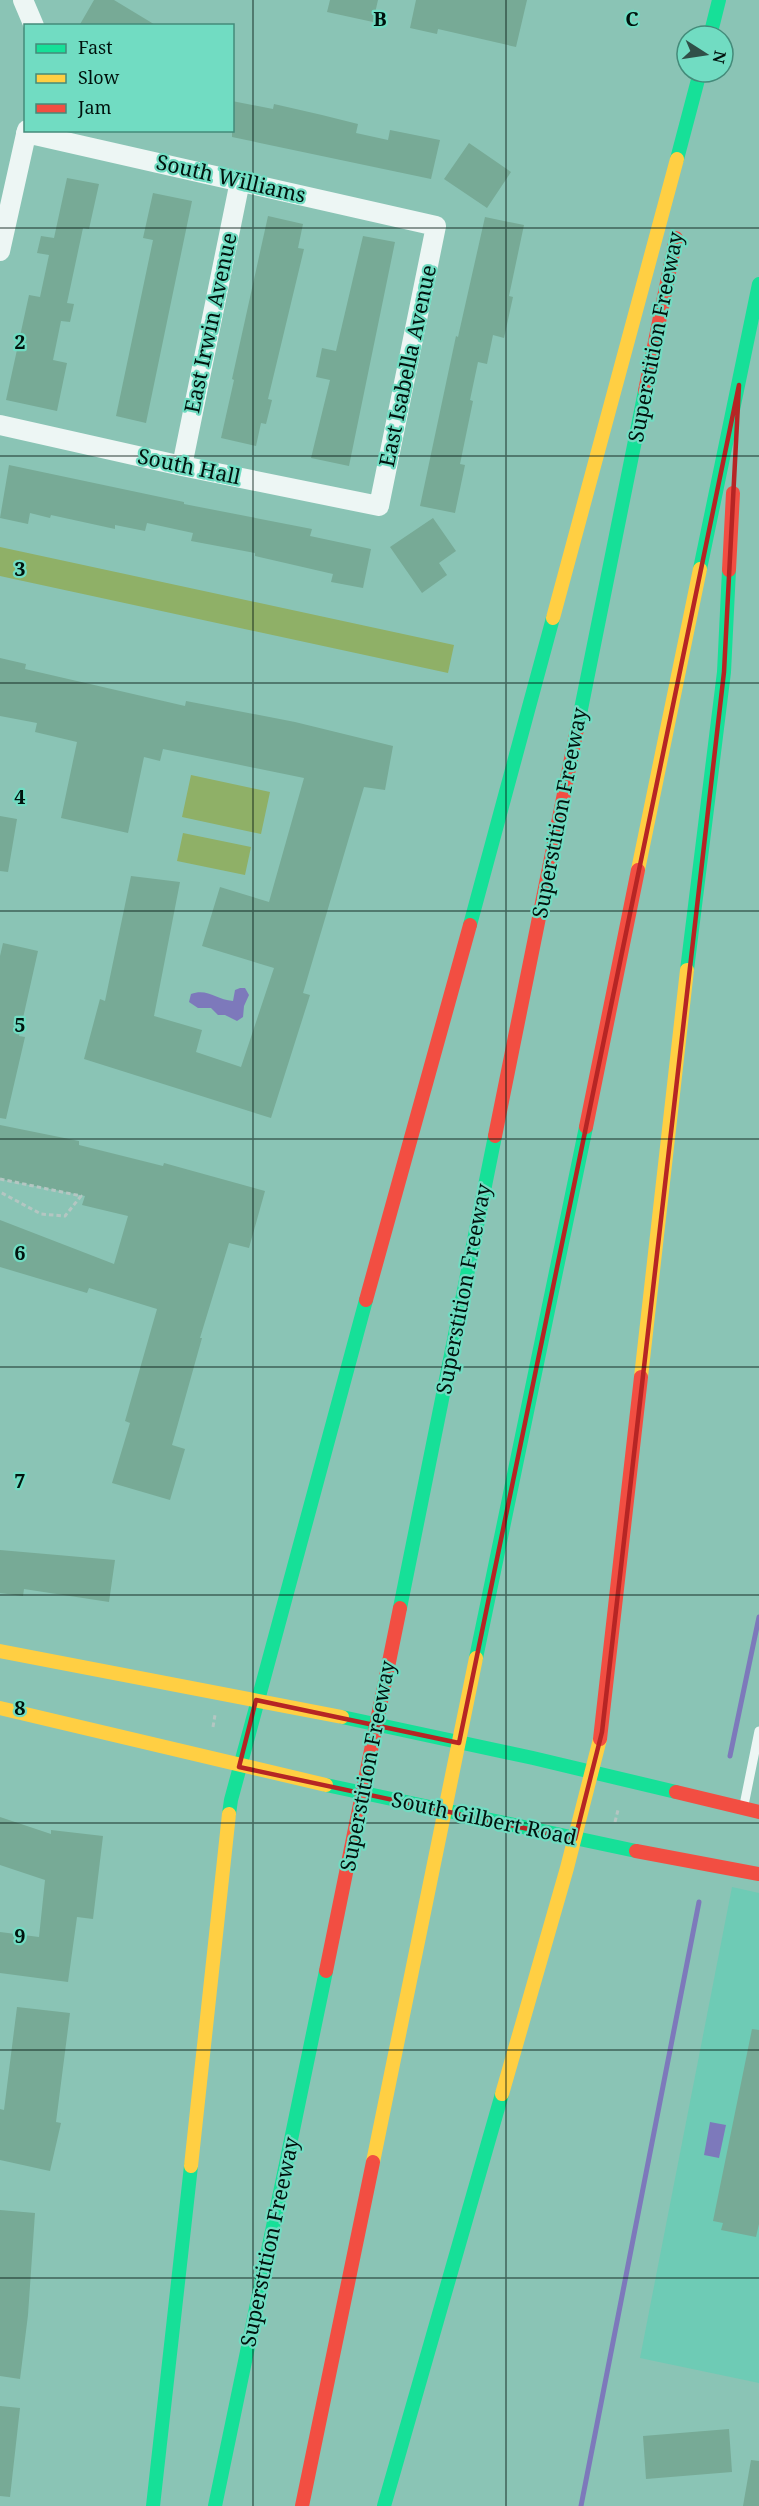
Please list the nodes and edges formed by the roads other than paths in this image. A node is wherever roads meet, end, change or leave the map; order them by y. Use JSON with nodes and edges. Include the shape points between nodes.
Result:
{"nodes":[{"id":1,"x":23,"y":0,"type":"edge"},
{"id":2,"x":720,"y":0,"type":"edge"},
{"id":3,"x":724,"y":0,"type":"edge"},
{"id":4,"x":33,"y":24,"type":"edge"},
{"id":5,"x":713,"y":24,"type":"edge"},
{"id":6,"x":719,"y":24,"type":"edge"},
{"id":7,"x":697,"y":84,"type":"edge"},
{"id":8,"x":708,"y":84,"type":"edge"},
{"id":9,"x":26,"y":132,"type":"edge"},
{"id":10,"x":693,"y":154,"type":"dead end"},
{"id":11,"x":240,"y":181,"type":"junction"},
{"id":12,"x":679,"y":225,"type":"dead end"},
{"id":13,"x":436,"y":226,"type":"joint"},
{"id":14,"x":0,"y":251,"type":"edge"},
{"id":15,"x":759,"y":284,"type":"edge"},
{"id":16,"x":739,"y":385,"type":"junction"},
{"id":17,"x":0,"y":425,"type":"edge"},
{"id":18,"x":182,"y":466,"type":"junction"},
{"id":19,"x":379,"y":506,"type":"joint"},
{"id":20,"x":0,"y":1651,"type":"edge"},
{"id":21,"x":256,"y":1700,"type":"junction"},
{"id":22,"x":0,"y":1708,"type":"edge"},
{"id":23,"x":759,"y":1731,"type":"edge"},
{"id":24,"x":239,"y":1767,"type":"junction"},
{"id":25,"x":591,"y":1772,"type":"junction"},
{"id":26,"x":743,"y":1808,"type":"junction"},
{"id":27,"x":759,"y":1812,"type":"edge"},
{"id":28,"x":575,"y":1839,"type":"junction"},
{"id":29,"x":759,"y":1874,"type":"edge"},
{"id":30,"x":153,"y":2506,"type":"edge"},
{"id":31,"x":215,"y":2506,"type":"edge"},
{"id":32,"x":302,"y":2506,"type":"edge"},
{"id":33,"x":384,"y":2506,"type":"edge"}],
"edges":[{"from":1,"to":4,"type":"street"},
{"from":2,"to":5,"type":"main road"},
{"from":3,"to":6,"type":"main road"},
{"from":7,"to":21,"type":"main road"},
{"from":8,"to":10,"type":"main road"},
{"from":9,"to":11,"type":"street","name":"South Williams"},
{"from":9,"to":14,"type":"street"},
{"from":11,"to":13,"type":"street","name":"South Williams"},
{"from":11,"to":18,"type":"street","name":"East Irwin Avenue"},
{"from":12,"to":31,"type":"main road","name":"Superstition Freeway"},
{"from":13,"to":19,"type":"street","name":"East Isabella Avenue"},
{"from":15,"to":16,"type":"main road"},
{"from":16,"to":25,"type":"main road","via":[[724,672],[692,921],[602,1732]]},
{"from":16,"to":32,"type":"main road"},
{"from":17,"to":18,"type":"street","name":"South Hall"},
{"from":18,"to":19,"type":"street","name":"South Hall"},
{"from":20,"to":21,"type":"main road"},
{"from":21,"to":24,"type":"main road"},
{"from":21,"to":25,"type":"main road"},
{"from":22,"to":24,"type":"main road","name":"South Gilbert Road"},
{"from":23,"to":26,"type":"lane"},
{"from":24,"to":28,"type":"main road","name":"South Gilbert Road"},
{"from":24,"to":30,"type":"main road","via":[[229,1812]]},
{"from":25,"to":26,"type":"main road"},
{"from":25,"to":28,"type":"main road"},
{"from":26,"to":27,"type":"main road"},
{"from":28,"to":29,"type":"main road","name":"South Gilbert Road"},
{"from":28,"to":33,"type":"main road"}]}
